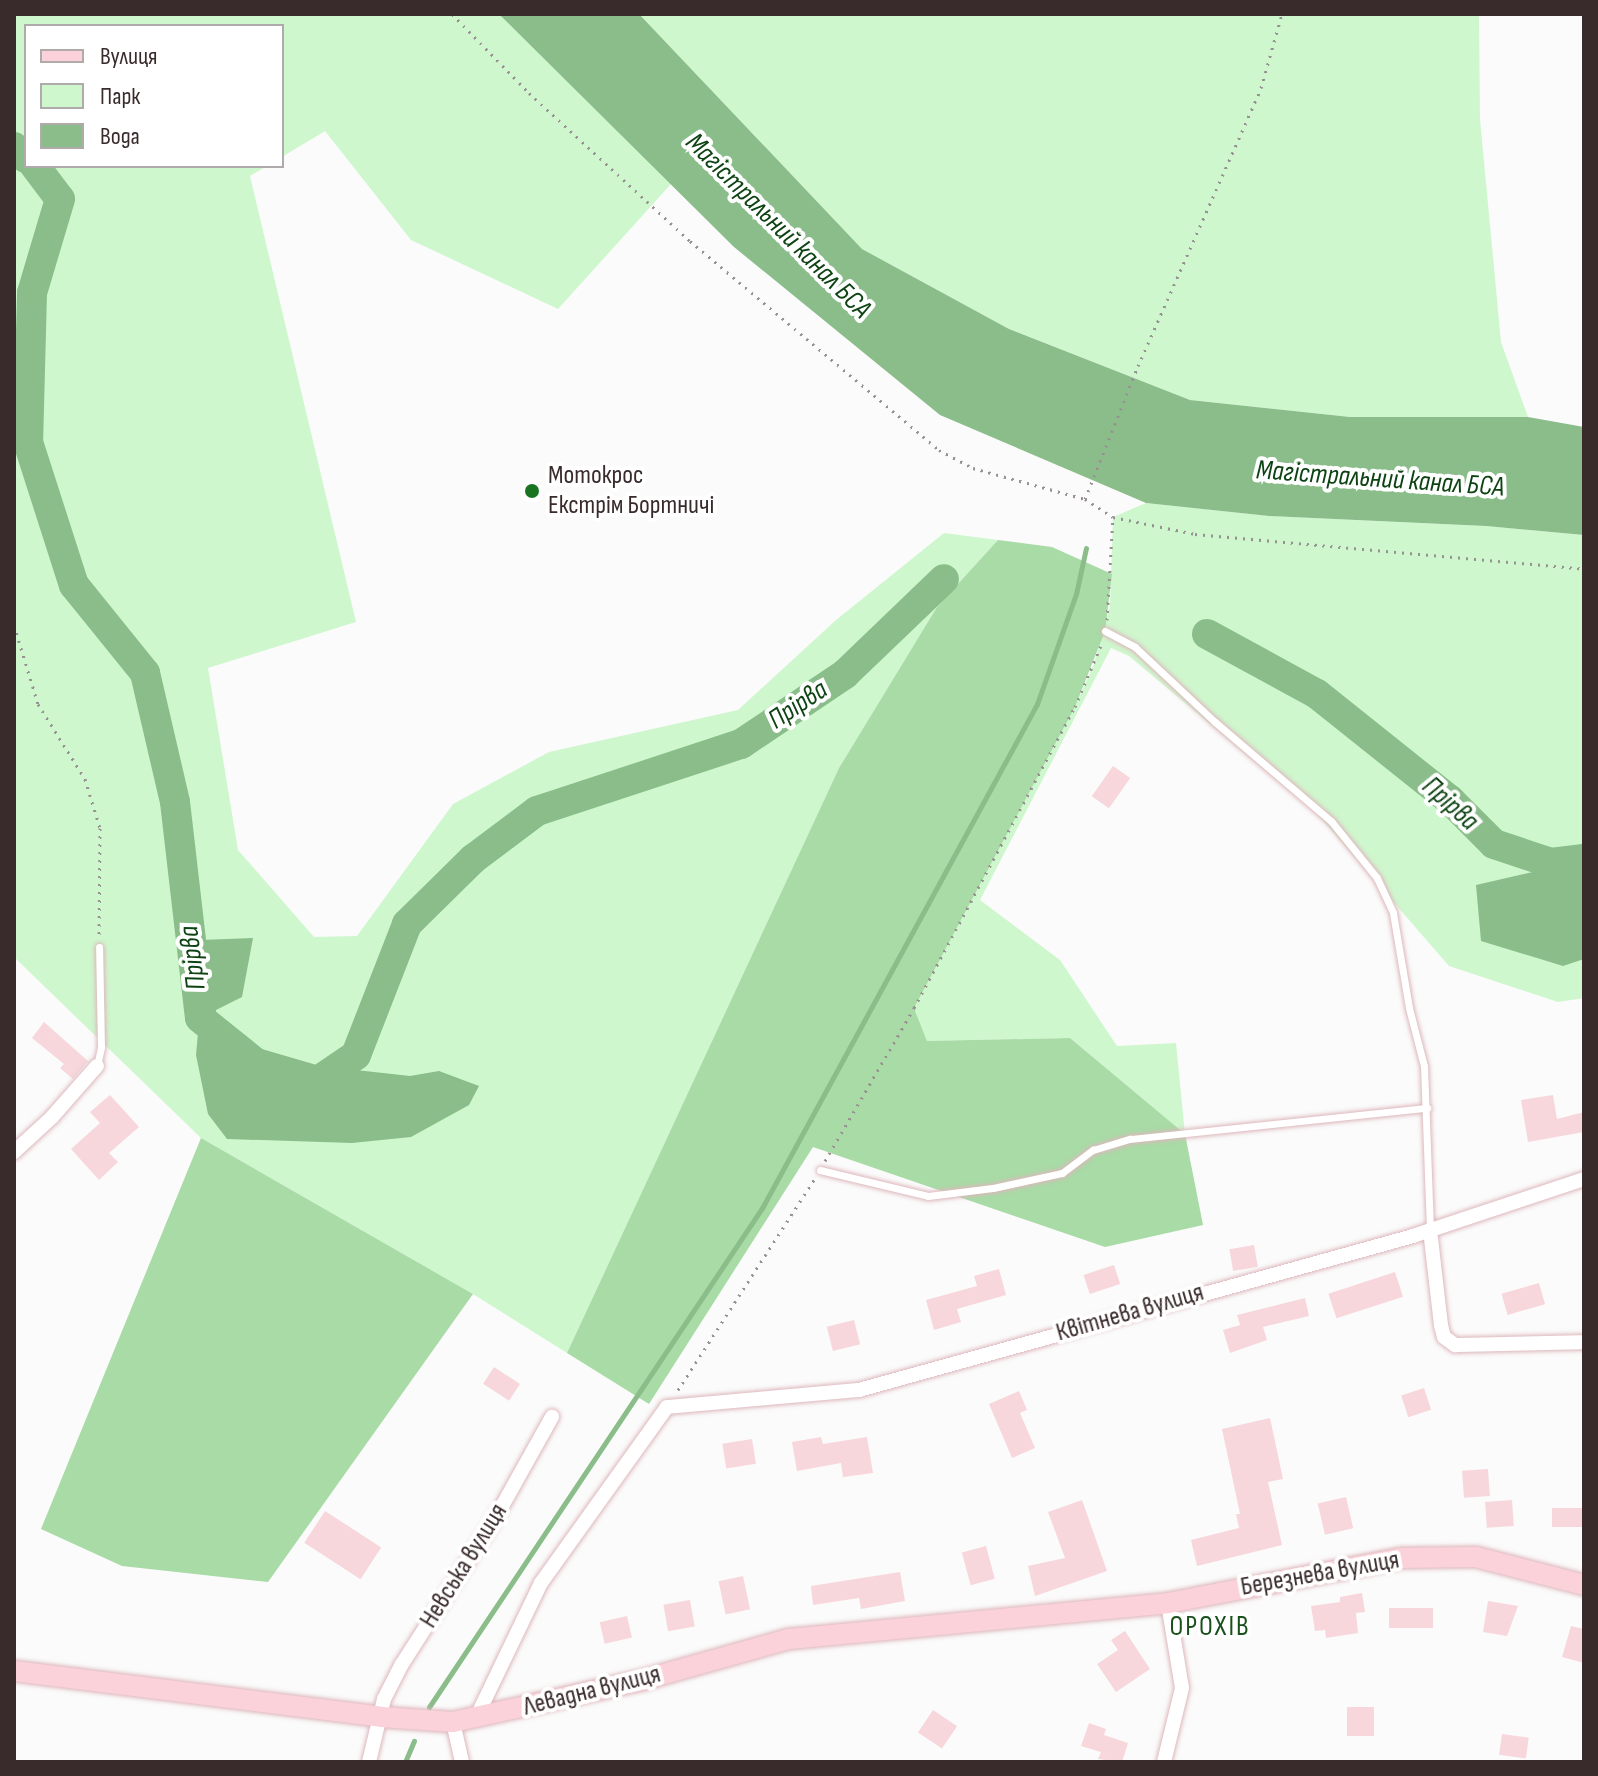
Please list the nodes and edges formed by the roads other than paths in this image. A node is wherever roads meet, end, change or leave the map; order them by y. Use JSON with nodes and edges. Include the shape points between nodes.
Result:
{"nodes":[{"id":1,"x":1105,"y":631,"type":"road end"},
{"id":2,"x":99,"y":947,"type":"road end"},
{"id":3,"x":97,"y":1066,"type":"joint"},
{"id":4,"x":1427,"y":1108,"type":"junction"},
{"id":5,"x":14,"y":1152,"type":"edge"},
{"id":6,"x":820,"y":1170,"type":"road end"},
{"id":7,"x":1584,"y":1179,"type":"edge"},
{"id":8,"x":1430,"y":1230,"type":"junction"},
{"id":9,"x":1584,"y":1342,"type":"edge"},
{"id":10,"x":552,"y":1417,"type":"dead end"},
{"id":11,"x":1584,"y":1585,"type":"edge"},
{"id":12,"x":1168,"y":1603,"type":"junction"},
{"id":13,"x":14,"y":1671,"type":"edge"},
{"id":14,"x":381,"y":1717,"type":"junction"},
{"id":15,"x":476,"y":1718,"type":"junction"},
{"id":16,"x":453,"y":1722,"type":"junction"},
{"id":17,"x":369,"y":1762,"type":"edge"},
{"id":18,"x":462,"y":1762,"type":"edge"},
{"id":19,"x":1164,"y":1762,"type":"edge"}],
"edges":[{"from":1,"to":4,"type":"lane","via":[[1135,647],[1331,821],[1377,878],[1402,950]]},
{"from":2,"to":3,"type":"lane"},
{"from":3,"to":5,"type":"street"},
{"from":4,"to":6,"type":"lane","via":[[1130,1139],[1093,1150],[1062,1173],[928,1196]]},
{"from":4,"to":8,"type":"lane"},
{"from":7,"to":8,"type":"street","name":"Квітнева вулиця"},
{"from":8,"to":9,"type":"street","via":[[1444,1337],[1455,1345]]},
{"from":8,"to":15,"type":"street","name":"Квітнева вулиця","via":[[859,1390],[667,1407],[541,1583]]},
{"from":10,"to":14,"type":"street","name":"Невська вулиця","via":[[496,1517],[402,1664]]},
{"from":11,"to":12,"type":"street","name":"Березнева вулиця","via":[[1476,1557],[1401,1558]]},
{"from":12,"to":15,"type":"street","name":"Левадна вулиця","via":[[789,1639],[643,1680]]},
{"from":12,"to":19,"type":"street","via":[[1182,1688]]},
{"from":13,"to":14,"type":"street","name":"Левадна вулиця"},
{"from":14,"to":16,"type":"street","name":"Левадна вулиця"},
{"from":14,"to":17,"type":"street","name":"Невська вулиця"},
{"from":15,"to":16,"type":"street","name":"Левадна вулиця"},
{"from":16,"to":18,"type":"street"}]}
